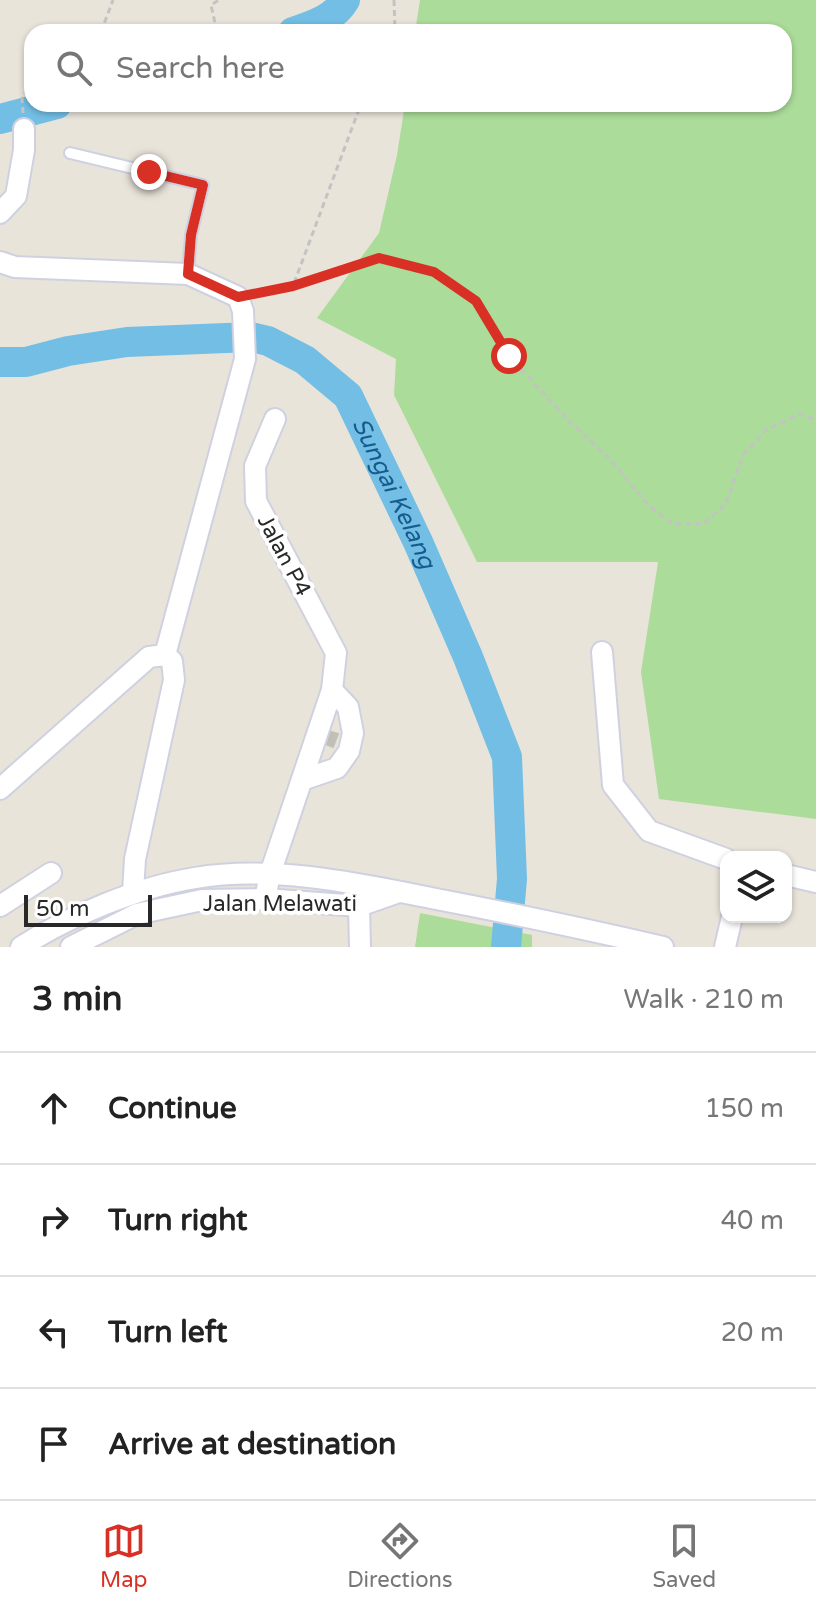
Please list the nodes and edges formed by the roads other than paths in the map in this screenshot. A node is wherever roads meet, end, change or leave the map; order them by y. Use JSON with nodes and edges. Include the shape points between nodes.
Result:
{"nodes":[{"id":1,"x":24,"y":129,"type":"dead end"},
{"id":2,"x":70,"y":153,"type":"dead end"},
{"id":3,"x":0,"y":213,"type":"edge"},
{"id":4,"x":0,"y":262,"type":"edge"},
{"id":5,"x":188,"y":274,"type":"junction"},
{"id":6,"x":275,"y":419,"type":"dead end"},
{"id":7,"x":602,"y":652,"type":"dead end"},
{"id":8,"x":165,"y":655,"type":"junction"},
{"id":9,"x":332,"y":690,"type":"junction"},
{"id":10,"x":302,"y":780,"type":"junction"},
{"id":11,"x":0,"y":789,"type":"edge"},
{"id":12,"x":720,"y":857,"type":"edge"},
{"id":13,"x":51,"y":873,"type":"dead end"},
{"id":14,"x":270,"y":874,"type":"junction"},
{"id":15,"x":792,"y":876,"type":"edge"},
{"id":16,"x":816,"y":882,"type":"edge"},
{"id":17,"x":133,"y":892,"type":"junction"},
{"id":18,"x":400,"y":892,"type":"junction"},
{"id":19,"x":265,"y":899,"type":"junction"},
{"id":20,"x":0,"y":906,"type":"edge"},
{"id":21,"x":359,"y":906,"type":"junction"},
{"id":22,"x":731,"y":923,"type":"edge"},
{"id":23,"x":21,"y":947,"type":"edge"},
{"id":24,"x":71,"y":947,"type":"edge"},
{"id":25,"x":360,"y":947,"type":"edge"},
{"id":26,"x":663,"y":947,"type":"edge"},
{"id":27,"x":725,"y":947,"type":"edge"}],
"edges":[{"from":1,"to":3,"type":"street","via":[[16,196]]},
{"from":2,"to":5,"type":"lane","via":[[203,185]]},
{"from":4,"to":5,"type":"street","via":[[15,267]]},
{"from":5,"to":8,"type":"street","via":[[240,304],[245,359]]},
{"from":6,"to":9,"type":"street","name":"Jalan P4","via":[[255,466],[256,501],[336,653]]},
{"from":7,"to":12,"type":"street","via":[[613,785],[649,831]]},
{"from":8,"to":11,"type":"street","via":[[149,657]]},
{"from":8,"to":17,"type":"street","via":[[172,661],[174,680],[135,859]]},
{"from":9,"to":10,"type":"street","name":"Jalan P4"},
{"from":9,"to":10,"type":"street","via":[[348,707],[353,733],[349,751],[337,768]]},
{"from":10,"to":14,"type":"street","name":"Jalan P4"},
{"from":13,"to":20,"type":"street"},
{"from":14,"to":17,"type":"street","name":"Jalan Melawati","via":[[197,877]]},
{"from":14,"to":18,"type":"street","name":"Jalan Melawati"},
{"from":14,"to":19,"type":"street","name":"Jalan P4"},
{"from":15,"to":16,"type":"street"},
{"from":17,"to":23,"type":"street","name":"Jalan Melawati"},
{"from":18,"to":21,"type":"street","name":"Jalan Melawati"},
{"from":18,"to":26,"type":"street","name":"Jalan Melawati"},
{"from":19,"to":21,"type":"street","name":"Jalan Melawati"},
{"from":19,"to":24,"type":"street","name":"Jalan Melawati","via":[[202,900],[137,914]]},
{"from":21,"to":25,"type":"street"},
{"from":22,"to":27,"type":"street"}]}
